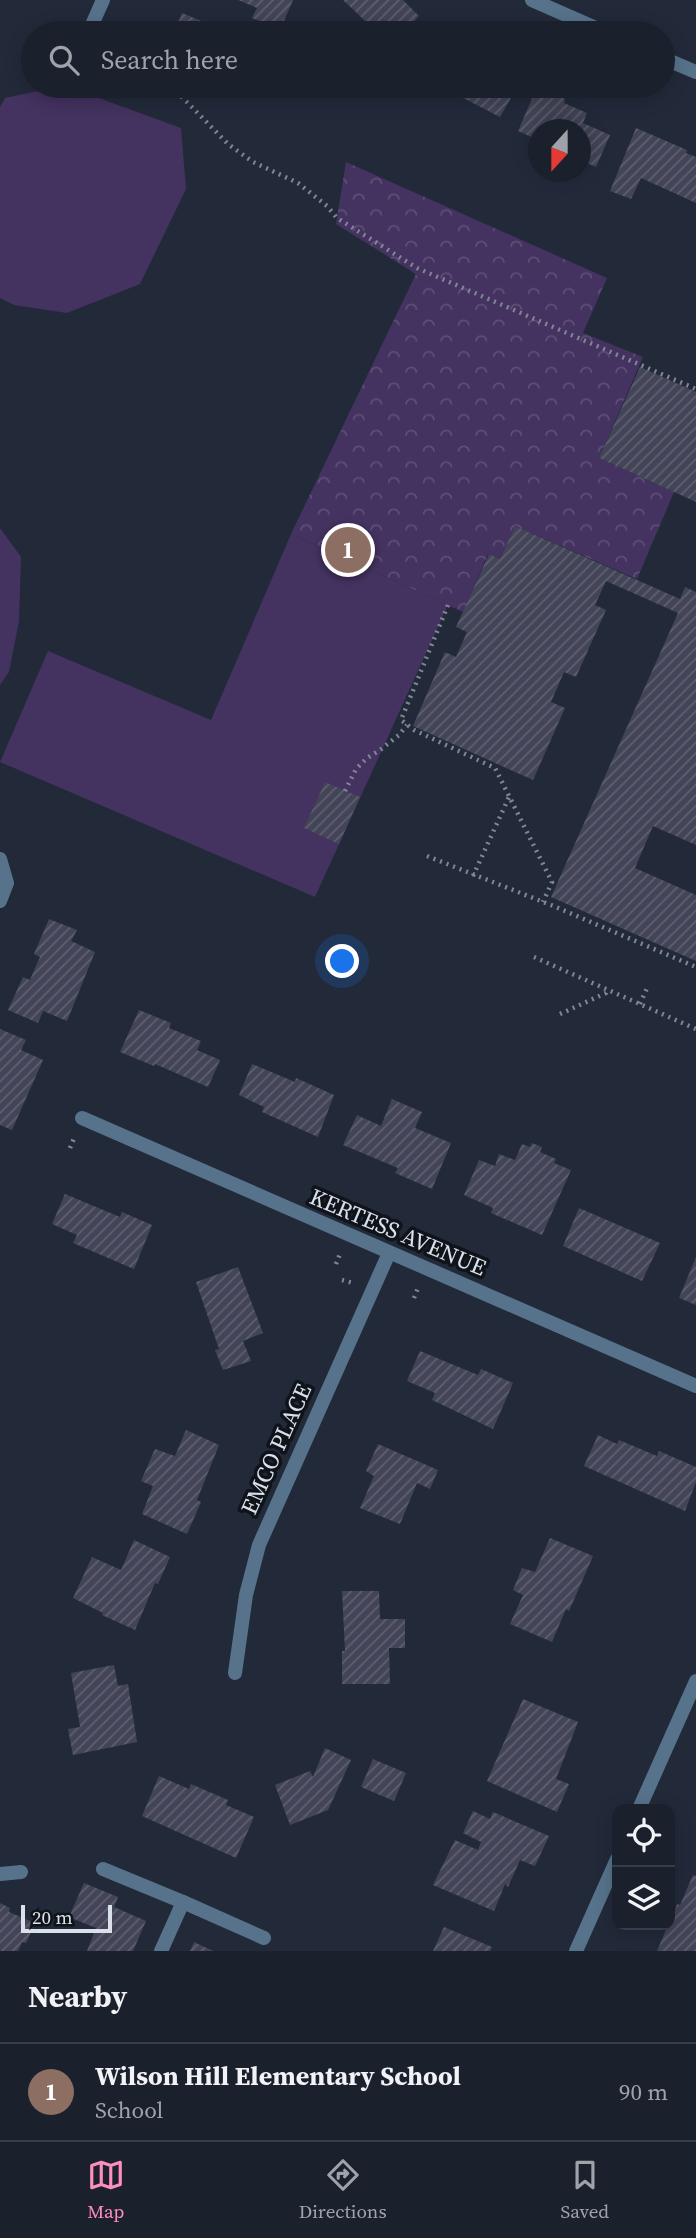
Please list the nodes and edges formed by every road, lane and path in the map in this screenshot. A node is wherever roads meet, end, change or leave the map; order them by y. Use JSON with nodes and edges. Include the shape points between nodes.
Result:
{"nodes":[{"id":1,"x":103,"y":0,"type":"edge"},
{"id":2,"x":532,"y":0,"type":"edge"},
{"id":3,"x":94,"y":21,"type":"edge"},
{"id":4,"x":580,"y":21,"type":"edge"},
{"id":5,"x":675,"y":63,"type":"edge"},
{"id":6,"x":696,"y":72,"type":"edge"},
{"id":7,"x":183,"y":98,"type":"edge"},
{"id":8,"x":696,"y":389,"type":"edge"},
{"id":9,"x":448,"y":605,"type":"dead end"},
{"id":10,"x":407,"y":725,"type":"junction"},
{"id":11,"x":345,"y":791,"type":"dead end"},
{"id":12,"x":509,"y":796,"type":"junction"},
{"id":13,"x":427,"y":856,"type":"dead end"},
{"id":14,"x":0,"y":859,"type":"edge"},
{"id":15,"x":473,"y":876,"type":"junction"},
{"id":16,"x":0,"y":901,"type":"edge"},
{"id":17,"x":544,"y":902,"type":"junction"},
{"id":18,"x":534,"y":957,"type":"dead end"},
{"id":19,"x":696,"y":967,"type":"edge"},
{"id":20,"x":648,"y":986,"type":"dead end"},
{"id":21,"x":608,"y":989,"type":"junction"},
{"id":22,"x":640,"y":1004,"type":"junction"},
{"id":23,"x":560,"y":1014,"type":"dead end"},
{"id":24,"x":696,"y":1028,"type":"edge"},
{"id":25,"x":82,"y":1118,"type":"dead end"},
{"id":26,"x":341,"y":1253,"type":"dead end"},
{"id":27,"x":389,"y":1253,"type":"junction"},
{"id":28,"x":336,"y":1264,"type":"dead end"},
{"id":29,"x":342,"y":1280,"type":"dead end"},
{"id":30,"x":354,"y":1283,"type":"dead end"},
{"id":31,"x":419,"y":1287,"type":"dead end"},
{"id":32,"x":414,"y":1298,"type":"dead end"},
{"id":33,"x":696,"y":1386,"type":"edge"},
{"id":34,"x":235,"y":1673,"type":"dead end"},
{"id":35,"x":696,"y":1681,"type":"edge"},
{"id":36,"x":641,"y":1804,"type":"edge"},
{"id":37,"x":613,"y":1867,"type":"edge"},
{"id":38,"x":103,"y":1870,"type":"dead end"},
{"id":39,"x":21,"y":1872,"type":"dead end"},
{"id":40,"x":0,"y":1874,"type":"edge"},
{"id":41,"x":183,"y":1902,"type":"junction"},
{"id":42,"x":264,"y":1938,"type":"dead end"},
{"id":43,"x":161,"y":1951,"type":"edge"},
{"id":44,"x":576,"y":1951,"type":"edge"}],
"edges":[{"from":1,"to":3,"type":"street"},
{"from":2,"to":4,"type":"street"},
{"from":5,"to":6,"type":"street"},
{"from":7,"to":8,"type":"path","via":[[253,162],[298,183],[337,218],[417,268]]},
{"from":9,"to":10,"type":"path","via":[[401,720]]},
{"from":10,"to":11,"type":"path","via":[[356,769]]},
{"from":10,"to":12,"type":"path","via":[[495,768]]},
{"from":12,"to":15,"type":"path"},
{"from":12,"to":17,"type":"path","via":[[552,882]]},
{"from":13,"to":15,"type":"path"},
{"from":14,"to":16,"type":"street","via":[[7,883]]},
{"from":15,"to":17,"type":"path"},
{"from":17,"to":19,"type":"path"},
{"from":18,"to":21,"type":"path"},
{"from":20,"to":22,"type":"path"},
{"from":21,"to":22,"type":"path"},
{"from":21,"to":23,"type":"path"},
{"from":22,"to":24,"type":"path"},
{"from":25,"to":27,"type":"street","name":"KERTESS AVENUE"},
{"from":26,"to":28,"type":"path"},
{"from":27,"to":33,"type":"street","name":"KERTESS AVENUE"},
{"from":27,"to":34,"type":"street","name":"EMCO PLACE","via":[[259,1545],[246,1595]]},
{"from":29,"to":30,"type":"path"},
{"from":31,"to":32,"type":"path"},
{"from":35,"to":36,"type":"street"},
{"from":37,"to":44,"type":"street"},
{"from":38,"to":41,"type":"street"},
{"from":39,"to":40,"type":"street"},
{"from":41,"to":42,"type":"street"},
{"from":41,"to":43,"type":"street"}]}
